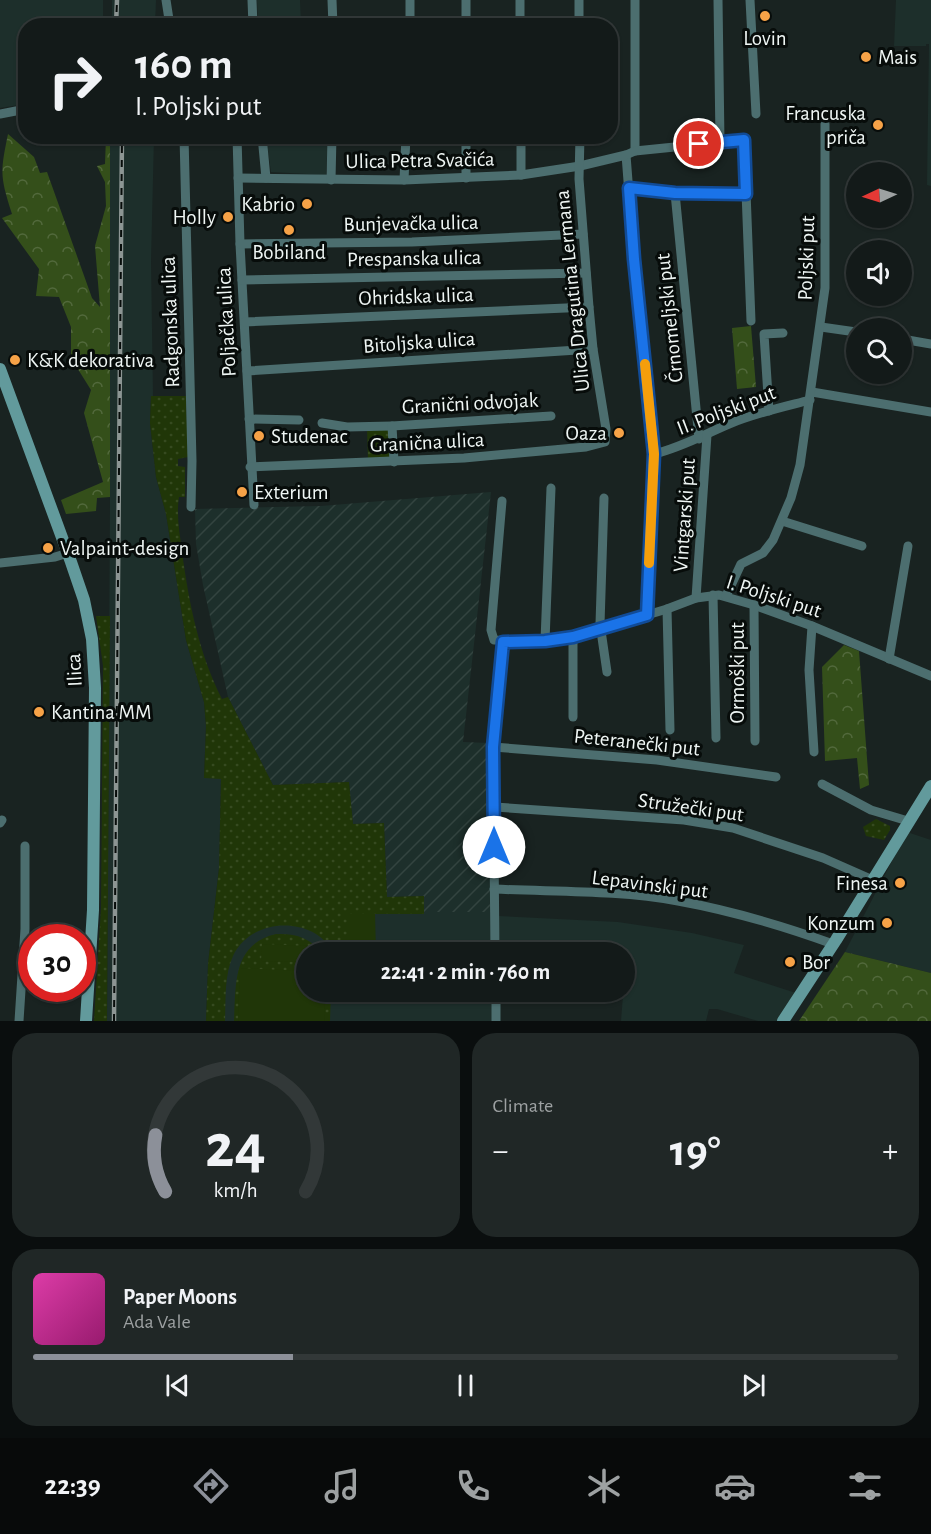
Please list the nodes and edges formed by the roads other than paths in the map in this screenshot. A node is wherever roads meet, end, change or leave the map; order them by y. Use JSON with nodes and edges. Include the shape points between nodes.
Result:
{"nodes":[{"id":1,"x":166,"y":0,"type":"edge"},
{"id":2,"x":252,"y":0,"type":"edge"},
{"id":3,"x":332,"y":0,"type":"edge"},
{"id":4,"x":410,"y":0,"type":"edge"},
{"id":5,"x":466,"y":0,"type":"edge"},
{"id":6,"x":520,"y":0,"type":"edge"},
{"id":7,"x":579,"y":0,"type":"edge"},
{"id":8,"x":635,"y":0,"type":"edge"},
{"id":9,"x":718,"y":0,"type":"edge"},
{"id":10,"x":750,"y":0,"type":"edge"},
{"id":11,"x":169,"y":18,"type":"edge"},
{"id":12,"x":253,"y":18,"type":"edge"},
{"id":13,"x":333,"y":18,"type":"edge"},
{"id":14,"x":410,"y":18,"type":"edge"},
{"id":15,"x":466,"y":18,"type":"edge"},
{"id":16,"x":520,"y":18,"type":"edge"},
{"id":17,"x":579,"y":18,"type":"edge"},
{"id":18,"x":18,"y":111,"type":"edge"},
{"id":19,"x":0,"y":114,"type":"edge"},
{"id":20,"x":756,"y":114,"type":"dead end"},
{"id":21,"x":825,"y":124,"type":"dead end"},
{"id":22,"x":720,"y":141,"type":"junction"},
{"id":23,"x":184,"y":144,"type":"edge"},
{"id":24,"x":237,"y":144,"type":"edge"},
{"id":25,"x":263,"y":144,"type":"edge"},
{"id":26,"x":332,"y":144,"type":"edge"},
{"id":27,"x":406,"y":144,"type":"edge"},
{"id":28,"x":466,"y":144,"type":"edge"},
{"id":29,"x":521,"y":144,"type":"edge"},
{"id":30,"x":580,"y":144,"type":"edge"},
{"id":31,"x":631,"y":153,"type":"junction"},
{"id":32,"x":580,"y":166,"type":"junction"},
{"id":33,"x":521,"y":175,"type":"junction"},
{"id":34,"x":238,"y":178,"type":"junction"},
{"id":35,"x":266,"y":178,"type":"junction"},
{"id":36,"x":466,"y":178,"type":"junction"},
{"id":37,"x":331,"y":180,"type":"junction"},
{"id":38,"x":404,"y":180,"type":"junction"},
{"id":39,"x":629,"y":188,"type":"junction"},
{"id":40,"x":675,"y":193,"type":"junction"},
{"id":41,"x":746,"y":194,"type":"junction"},
{"id":42,"x":583,"y":234,"type":"junction"},
{"id":43,"x":240,"y":244,"type":"junction"},
{"id":44,"x":586,"y":273,"type":"junction"},
{"id":45,"x":242,"y":280,"type":"junction"},
{"id":46,"x":589,"y":307,"type":"junction"},
{"id":47,"x":751,"y":321,"type":"dead end"},
{"id":48,"x":245,"y":322,"type":"junction"},
{"id":49,"x":821,"y":327,"type":"junction"},
{"id":50,"x":846,"y":331,"type":"edge"},
{"id":51,"x":783,"y":333,"type":"dead end"},
{"id":52,"x":912,"y":341,"type":"edge"},
{"id":53,"x":931,"y":344,"type":"edge"},
{"id":54,"x":593,"y":349,"type":"junction"},
{"id":55,"x":0,"y":369,"type":"edge"},
{"id":56,"x":247,"y":371,"type":"junction"},
{"id":57,"x":811,"y":396,"type":"junction"},
{"id":58,"x":769,"y":411,"type":"junction"},
{"id":59,"x":931,"y":412,"type":"edge"},
{"id":60,"x":551,"y":416,"type":"dead end"},
{"id":61,"x":249,"y":420,"type":"junction"},
{"id":62,"x":299,"y":420,"type":"dead end"},
{"id":63,"x":322,"y":423,"type":"dead end"},
{"id":64,"x":392,"y":426,"type":"junction"},
{"id":65,"x":703,"y":437,"type":"junction"},
{"id":66,"x":605,"y":442,"type":"joint"},
{"id":67,"x":654,"y":454,"type":"junction"},
{"id":68,"x":394,"y":462,"type":"junction"},
{"id":69,"x":250,"y":467,"type":"junction"},
{"id":70,"x":550,"y":488,"type":"dead end"},
{"id":71,"x":604,"y":498,"type":"dead end"},
{"id":72,"x":502,"y":501,"type":"dead end"},
{"id":73,"x":254,"y":505,"type":"dead end"},
{"id":74,"x":191,"y":507,"type":"dead end"},
{"id":75,"x":782,"y":521,"type":"junction"},
{"id":76,"x":862,"y":546,"type":"dead end"},
{"id":77,"x":908,"y":546,"type":"dead end"},
{"id":78,"x":68,"y":553,"type":"junction"},
{"id":79,"x":0,"y":563,"type":"edge"},
{"id":80,"x":713,"y":595,"type":"junction"},
{"id":81,"x":726,"y":596,"type":"junction"},
{"id":82,"x":696,"y":598,"type":"junction"},
{"id":83,"x":754,"y":605,"type":"junction"},
{"id":84,"x":667,"y":609,"type":"junction"},
{"id":85,"x":647,"y":615,"type":"junction"},
{"id":86,"x":812,"y":626,"type":"junction"},
{"id":87,"x":601,"y":629,"type":"junction"},
{"id":88,"x":573,"y":637,"type":"junction"},
{"id":89,"x":545,"y":641,"type":"junction"},
{"id":90,"x":503,"y":642,"type":"junction"},
{"id":91,"x":890,"y":659,"type":"junction"},
{"id":92,"x":607,"y":672,"type":"dead end"},
{"id":93,"x":931,"y":676,"type":"edge"},
{"id":94,"x":573,"y":717,"type":"dead end"},
{"id":95,"x":670,"y":730,"type":"dead end"},
{"id":96,"x":716,"y":738,"type":"dead end"},
{"id":97,"x":755,"y":741,"type":"dead end"},
{"id":98,"x":493,"y":747,"type":"junction"},
{"id":99,"x":814,"y":752,"type":"dead end"},
{"id":100,"x":776,"y":777,"type":"dead end"},
{"id":101,"x":822,"y":784,"type":"dead end"},
{"id":102,"x":931,"y":786,"type":"edge"},
{"id":103,"x":495,"y":807,"type":"junction"},
{"id":104,"x":908,"y":821,"type":"junction"},
{"id":105,"x":25,"y":846,"type":"dead end"},
{"id":106,"x":873,"y":880,"type":"junction"},
{"id":107,"x":494,"y":889,"type":"junction"},
{"id":108,"x":495,"y":942,"type":"edge"},
{"id":109,"x":833,"y":944,"type":"junction"},
{"id":110,"x":496,"y":1002,"type":"edge"},
{"id":111,"x":19,"y":1021,"type":"edge"},
{"id":112,"x":86,"y":1021,"type":"edge"},
{"id":113,"x":496,"y":1021,"type":"edge"},
{"id":114,"x":783,"y":1021,"type":"edge"}],
"edges":[{"from":1,"to":11,"type":"street"},
{"from":2,"to":12,"type":"street"},
{"from":3,"to":13,"type":"street"},
{"from":4,"to":14,"type":"street"},
{"from":5,"to":15,"type":"street"},
{"from":6,"to":16,"type":"street"},
{"from":7,"to":17,"type":"street"},
{"from":8,"to":31,"type":"street"},
{"from":9,"to":22,"type":"street"},
{"from":10,"to":20,"type":"street"},
{"from":18,"to":19,"type":"street"},
{"from":21,"to":49,"type":"street","name":"Poljski put","via":[[827,236]]},
{"from":22,"to":31,"type":"street","name":"Ulica Petra Svačića"},
{"from":22,"to":41,"type":"street","name":"Ulica Petra Svačića","via":[[744,140]]},
{"from":23,"to":74,"type":"street","name":"Radgonska ulica"},
{"from":24,"to":34,"type":"street","name":"Poljačka ulica"},
{"from":25,"to":35,"type":"street"},
{"from":26,"to":37,"type":"street"},
{"from":27,"to":38,"type":"street"},
{"from":28,"to":36,"type":"street"},
{"from":29,"to":33,"type":"street"},
{"from":30,"to":32,"type":"street","name":"Ulica Dragutina Lermana"},
{"from":31,"to":32,"type":"street","name":"Ulica Petra Svačića"},
{"from":31,"to":39,"type":"street"},
{"from":32,"to":33,"type":"street","name":"Ulica Petra Svačića"},
{"from":32,"to":42,"type":"street","name":"Ulica Dragutina Lermana"},
{"from":33,"to":36,"type":"street","name":"Ulica Petra Svačića"},
{"from":34,"to":35,"type":"street","name":"Ulica Petra Svačića"},
{"from":34,"to":43,"type":"street","name":"Poljačka ulica"},
{"from":35,"to":37,"type":"street","name":"Ulica Petra Svačića"},
{"from":36,"to":38,"type":"street","name":"Ulica Petra Svačića"},
{"from":37,"to":38,"type":"street","name":"Ulica Petra Svačića"},
{"from":39,"to":40,"type":"street"},
{"from":39,"to":67,"type":"street"},
{"from":40,"to":41,"type":"street"},
{"from":40,"to":65,"type":"street","name":"Črnomeljski put"},
{"from":41,"to":47,"type":"street"},
{"from":42,"to":43,"type":"street","name":"Bunjevačka ulica"},
{"from":42,"to":44,"type":"street","name":"Ulica Dragutina Lermana"},
{"from":43,"to":45,"type":"street","name":"Poljačka ulica"},
{"from":44,"to":45,"type":"street","name":"Prespanska ulica"},
{"from":44,"to":46,"type":"street","name":"Ulica Dragutina Lermana"},
{"from":45,"to":48,"type":"street","name":"Poljačka ulica"},
{"from":46,"to":48,"type":"street","name":"Ohridska ulica"},
{"from":46,"to":54,"type":"street","name":"Ulica Dragutina Lermana"},
{"from":48,"to":56,"type":"street","name":"Poljačka ulica"},
{"from":49,"to":50,"type":"street"},
{"from":49,"to":57,"type":"street","name":"Poljski put"},
{"from":51,"to":58,"type":"street","via":[[764,334]]},
{"from":52,"to":53,"type":"street"},
{"from":54,"to":56,"type":"street","name":"Bitoljska ulica"},
{"from":54,"to":66,"type":"street","name":"Ulica Dragutina Lermana"},
{"from":55,"to":78,"type":"main road","name":"Ilica"},
{"from":56,"to":61,"type":"street","name":"Poljačka ulica"},
{"from":57,"to":58,"type":"street","name":"II. Poljski put"},
{"from":57,"to":59,"type":"street","name":"II. Poljski put"},
{"from":57,"to":75,"type":"street","name":"II. Poljski put","via":[[800,465]]},
{"from":58,"to":65,"type":"street","name":"II. Poljski put"},
{"from":60,"to":64,"type":"street","name":"Granični odvojak"},
{"from":61,"to":62,"type":"street"},
{"from":61,"to":69,"type":"street","name":"Poljačka ulica"},
{"from":63,"to":64,"type":"street"},
{"from":64,"to":68,"type":"street","name":"Granični odvojak"},
{"from":65,"to":67,"type":"street","name":"II. Poljski put"},
{"from":65,"to":82,"type":"street","name":"Vintgarski put"},
{"from":66,"to":68,"type":"street","name":"Granična ulica","via":[[464,459]]},
{"from":67,"to":85,"type":"street"},
{"from":68,"to":69,"type":"street","name":"Granična ulica"},
{"from":69,"to":73,"type":"street","name":"Poljačka ulica"},
{"from":70,"to":89,"type":"street"},
{"from":71,"to":87,"type":"street"},
{"from":72,"to":90,"type":"street","via":[[491,630],[494,640]]},
{"from":75,"to":76,"type":"street"},
{"from":75,"to":81,"type":"street","name":"II. Poljski put","via":[[766,550],[741,564]]},
{"from":77,"to":91,"type":"street"},
{"from":78,"to":79,"type":"street"},
{"from":78,"to":112,"type":"main road","name":"Ilica","via":[[86,609],[95,662],[93,910]]},
{"from":80,"to":81,"type":"street","name":"I. Poljski put"},
{"from":80,"to":82,"type":"street","name":"I. Poljski put"},
{"from":80,"to":96,"type":"street"},
{"from":81,"to":83,"type":"street","name":"I. Poljski put"},
{"from":82,"to":84,"type":"street","name":"I. Poljski put"},
{"from":83,"to":86,"type":"street","name":"I. Poljski put"},
{"from":83,"to":97,"type":"street","name":"Ormoški put"},
{"from":84,"to":85,"type":"street","name":"I. Poljski put"},
{"from":84,"to":95,"type":"street"},
{"from":85,"to":87,"type":"street","name":"I. Poljski put"},
{"from":86,"to":91,"type":"street","name":"I. Poljski put"},
{"from":86,"to":99,"type":"street","via":[[809,670]]},
{"from":87,"to":88,"type":"street","name":"I. Poljski put"},
{"from":87,"to":92,"type":"street"},
{"from":88,"to":89,"type":"street","name":"I. Poljski put"},
{"from":88,"to":94,"type":"street"},
{"from":89,"to":90,"type":"street","name":"I. Poljski put"},
{"from":90,"to":98,"type":"street"},
{"from":91,"to":93,"type":"street","name":"I. Poljski put"},
{"from":98,"to":100,"type":"street","name":"Peteranečki put","via":[[657,760]]},
{"from":98,"to":103,"type":"street"},
{"from":101,"to":104,"type":"street","via":[[871,810]]},
{"from":102,"to":104,"type":"main road"},
{"from":103,"to":106,"type":"street","name":"Stružečki put","via":[[684,820],[733,828],[823,858]]},
{"from":103,"to":107,"type":"street"},
{"from":104,"to":106,"type":"main road"},
{"from":105,"to":111,"type":"street"},
{"from":106,"to":109,"type":"main road"},
{"from":107,"to":108,"type":"street"},
{"from":107,"to":109,"type":"street","name":"Lepavinski put","via":[[677,901]]},
{"from":109,"to":114,"type":"main road"},
{"from":110,"to":113,"type":"street"}]}
